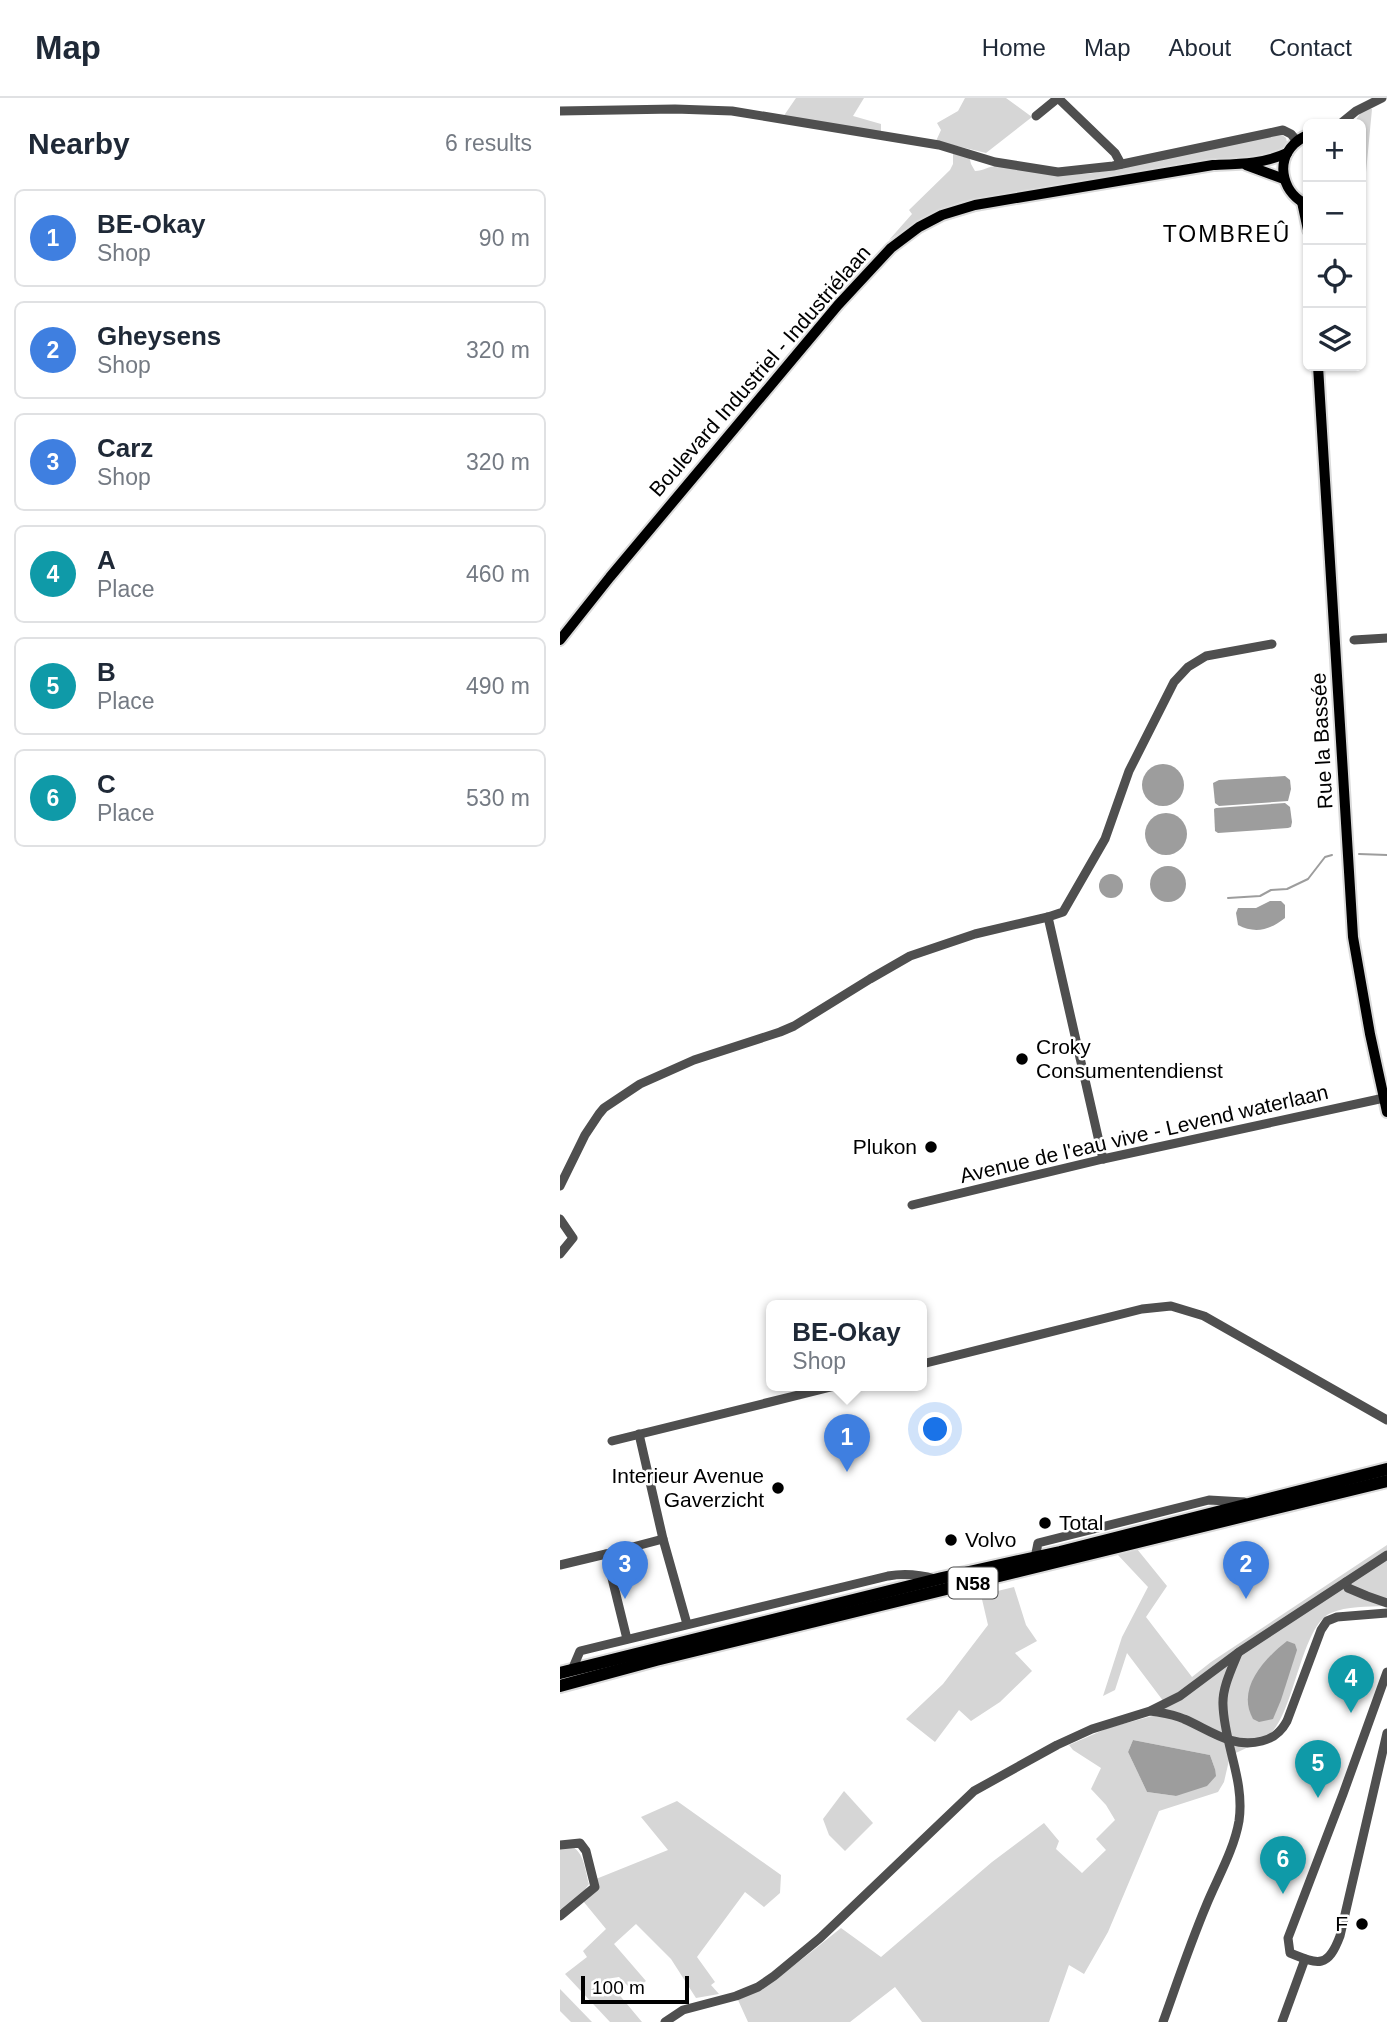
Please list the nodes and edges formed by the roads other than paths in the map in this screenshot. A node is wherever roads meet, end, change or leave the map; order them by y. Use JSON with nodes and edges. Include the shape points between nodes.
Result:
{"nodes":[{"id":1,"x":1058,"y":98,"type":"edge"},
{"id":2,"x":1382,"y":98,"type":"edge"},
{"id":3,"x":560,"y":111,"type":"edge"},
{"id":4,"x":1356,"y":111,"type":"junction"},
{"id":5,"x":1036,"y":116,"type":"dead end"},
{"id":6,"x":1346,"y":119,"type":"edge"},
{"id":7,"x":1352,"y":119,"type":"edge"},
{"id":8,"x":1303,"y":138,"type":"edge"},
{"id":9,"x":1297,"y":141,"type":"junction"},
{"id":10,"x":1287,"y":153,"type":"junction"},
{"id":11,"x":1121,"y":164,"type":"junction"},
{"id":12,"x":1243,"y":164,"type":"junction"},
{"id":13,"x":1284,"y":179,"type":"junction"},
{"id":14,"x":1303,"y":202,"type":"edge"},
{"id":15,"x":1318,"y":371,"type":"edge"},
{"id":16,"x":1387,"y":638,"type":"edge"},
{"id":17,"x":560,"y":640,"type":"edge"},
{"id":18,"x":1354,"y":640,"type":"dead end"},
{"id":19,"x":1272,"y":644,"type":"dead end"},
{"id":20,"x":1048,"y":917,"type":"junction"},
{"id":21,"x":1384,"y":1098,"type":"junction"},
{"id":22,"x":1387,"y":1112,"type":"edge"},
{"id":23,"x":1103,"y":1159,"type":"junction"},
{"id":24,"x":560,"y":1186,"type":"edge"},
{"id":25,"x":912,"y":1205,"type":"dead end"},
{"id":26,"x":560,"y":1219,"type":"edge"},
{"id":27,"x":560,"y":1254,"type":"edge"},
{"id":28,"x":927,"y":1363,"type":"edge"},
{"id":29,"x":815,"y":1391,"type":"edge"},
{"id":30,"x":1387,"y":1420,"type":"edge"},
{"id":31,"x":639,"y":1434,"type":"junction"},
{"id":32,"x":612,"y":1441,"type":"dead end"},
{"id":33,"x":1387,"y":1469,"type":"edge"},
{"id":34,"x":1387,"y":1481,"type":"edge"},
{"id":35,"x":663,"y":1539,"type":"junction"},
{"id":36,"x":606,"y":1553,"type":"junction"},
{"id":37,"x":1387,"y":1555,"type":"edge"},
{"id":38,"x":560,"y":1564,"type":"edge"},
{"id":39,"x":936,"y":1580,"type":"junction"},
{"id":40,"x":1346,"y":1582,"type":"junction"},
{"id":41,"x":1387,"y":1603,"type":"edge"},
{"id":42,"x":1387,"y":1613,"type":"edge"},
{"id":43,"x":687,"y":1624,"type":"junction"},
{"id":44,"x":627,"y":1639,"type":"junction"},
{"id":45,"x":1238,"y":1652,"type":"junction"},
{"id":46,"x":566,"y":1672,"type":"edge"},
{"id":47,"x":1387,"y":1672,"type":"edge"},
{"id":48,"x":560,"y":1686,"type":"edge"},
{"id":49,"x":1150,"y":1711,"type":"junction"},
{"id":50,"x":1387,"y":1733,"type":"edge"},
{"id":51,"x":1229,"y":1741,"type":"junction"},
{"id":52,"x":560,"y":1845,"type":"edge"},
{"id":53,"x":560,"y":1916,"type":"edge"},
{"id":54,"x":1306,"y":1959,"type":"junction"},
{"id":55,"x":665,"y":2022,"type":"edge"},
{"id":56,"x":1163,"y":2022,"type":"edge"},
{"id":57,"x":1282,"y":2022,"type":"edge"}],
"edges":[{"from":1,"to":5,"type":"street"},
{"from":1,"to":11,"type":"street"},
{"from":2,"to":4,"type":"street"},
{"from":3,"to":11,"type":"street","via":[[725,110],[939,145],[1047,172]]},
{"from":4,"to":6,"type":"street"},
{"from":4,"to":7,"type":"street"},
{"from":8,"to":9,"type":"main road"},
{"from":9,"to":10,"type":"main road"},
{"from":9,"to":11,"type":"street","via":[[1286,131],[1275,132]]},
{"from":10,"to":12,"type":"main road","name":"Boulevard Industriel - Industriélaan"},
{"from":10,"to":13,"type":"main road"},
{"from":12,"to":13,"type":"main road","name":"Boulevard Industriel - Industriélaan"},
{"from":12,"to":17,"type":"main road","name":"Boulevard Industriel - Industriélaan","via":[[1213,164],[975,205],[919,227],[891,248],[838,305]]},
{"from":13,"to":14,"type":"main road","via":[[1292,194]]},
{"from":15,"to":21,"type":"main road","name":"Rue la Bassée","via":[[1353,937]]},
{"from":16,"to":18,"type":"street"},
{"from":19,"to":20,"type":"street","via":[[1206,656],[1180,674],[1129,771],[1105,839],[1063,912]]},
{"from":20,"to":23,"type":"street"},
{"from":20,"to":24,"type":"street","via":[[918,953],[794,1026],[640,1084],[599,1114]]},
{"from":21,"to":22,"type":"main road","name":"Rue la Bassée"},
{"from":21,"to":23,"type":"street","name":"Avenue de l'eau vive - Levend waterlaan"},
{"from":23,"to":25,"type":"street","name":"Avenue de l'eau vive - Levend waterlaan"},
{"from":26,"to":27,"type":"street","via":[[573,1238]]},
{"from":28,"to":30,"type":"street","via":[[1142,1309],[1171,1306],[1203,1317]]},
{"from":29,"to":31,"type":"street"},
{"from":31,"to":32,"type":"street"},
{"from":31,"to":35,"type":"street"},
{"from":33,"to":39,"type":"highway","number":"N58"},
{"from":34,"to":48,"type":"highway","number":"N58"},
{"from":35,"to":36,"type":"street"},
{"from":35,"to":43,"type":"street"},
{"from":36,"to":38,"type":"street"},
{"from":36,"to":44,"type":"street"},
{"from":37,"to":40,"type":"street"},
{"from":39,"to":43,"type":"street","via":[[904,1573]]},
{"from":39,"to":46,"type":"highway","number":"N58"},
{"from":40,"to":41,"type":"street","via":[[1348,1588]]},
{"from":40,"to":45,"type":"street"},
{"from":42,"to":51,"type":"street","via":[[1327,1621],[1282,1731],[1256,1743]]},
{"from":43,"to":44,"type":"street"},
{"from":44,"to":46,"type":"street","via":[[580,1651]]},
{"from":45,"to":49,"type":"street","via":[[1180,1696]]},
{"from":45,"to":51,"type":"street","via":[[1223,1701]]},
{"from":47,"to":54,"type":"street","via":[[1288,1938],[1290,1953]]},
{"from":49,"to":51,"type":"street","via":[[1184,1719]]},
{"from":49,"to":55,"type":"street","via":[[1092,1729],[974,1791],[774,1976],[736,1996],[683,2010]]},
{"from":50,"to":54,"type":"street","via":[[1340,1936],[1329,1958],[1319,1962]]},
{"from":51,"to":56,"type":"street","via":[[1238,1779],[1239,1820]]},
{"from":52,"to":53,"type":"street","via":[[580,1843],[595,1887]]},
{"from":54,"to":57,"type":"street"}]}
